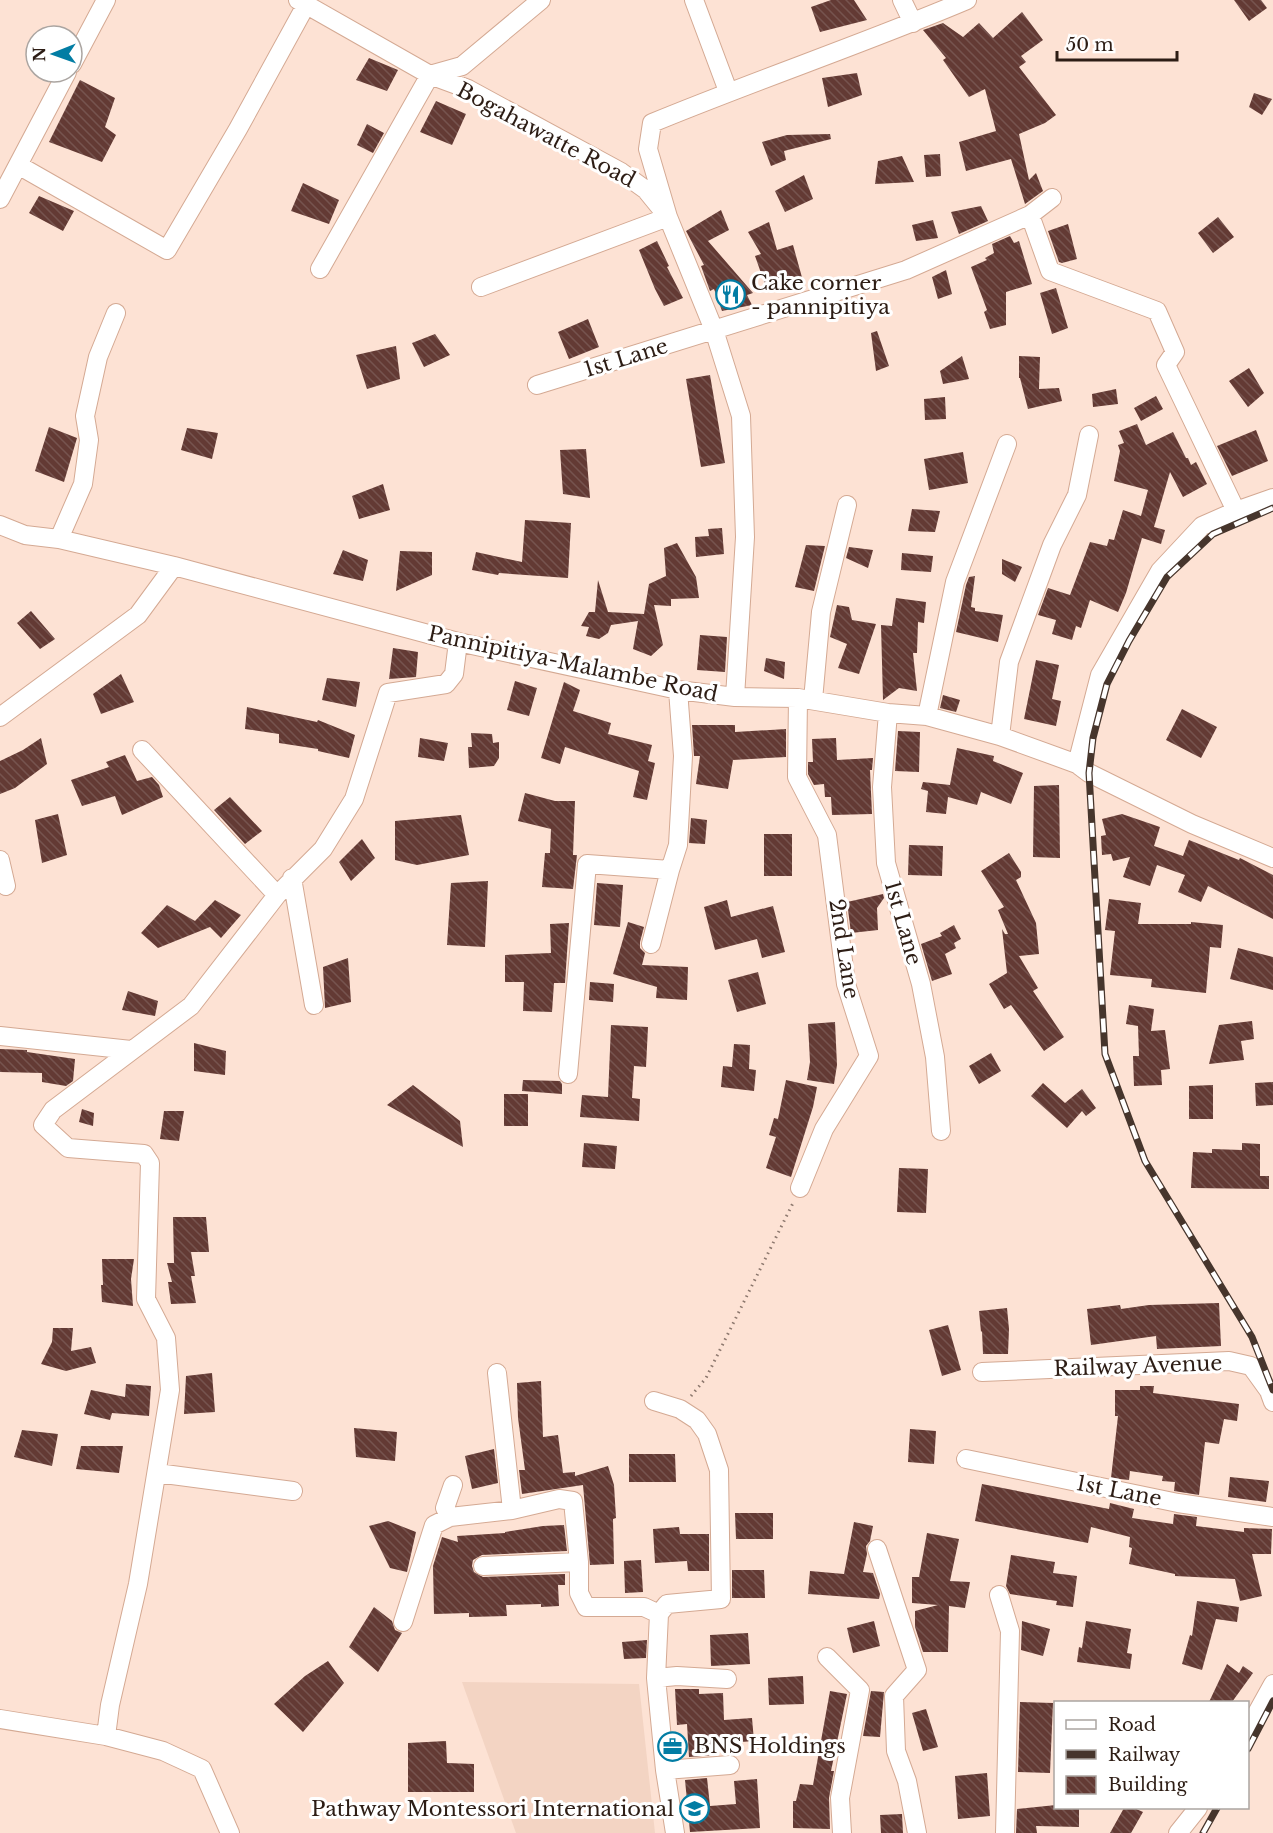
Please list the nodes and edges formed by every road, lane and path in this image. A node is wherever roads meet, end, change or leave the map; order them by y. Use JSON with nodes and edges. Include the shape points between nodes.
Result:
{"nodes":[{"id":1,"x":106,"y":0,"type":"edge"},
{"id":2,"x":541,"y":0,"type":"edge"},
{"id":3,"x":694,"y":0,"type":"edge"},
{"id":4,"x":902,"y":0,"type":"edge"},
{"id":5,"x":967,"y":0,"type":"edge"},
{"id":6,"x":302,"y":2,"type":"edge"},
{"id":7,"x":913,"y":23,"type":"junction"},
{"id":8,"x":84,"y":41,"type":"edge"},
{"id":9,"x":430,"y":75,"type":"junction"},
{"id":10,"x":62,"y":84,"type":"edge"},
{"id":11,"x":728,"y":91,"type":"junction"},
{"id":12,"x":18,"y":165,"type":"junction"},
{"id":13,"x":1052,"y":198,"type":"dead end"},
{"id":14,"x":0,"y":199,"type":"edge"},
{"id":15,"x":1030,"y":215,"type":"junction"},
{"id":16,"x":668,"y":217,"type":"junction"},
{"id":17,"x":320,"y":269,"type":"dead end"},
{"id":18,"x":482,"y":287,"type":"dead end"},
{"id":19,"x":116,"y":313,"type":"dead end"},
{"id":20,"x":714,"y":330,"type":"junction"},
{"id":21,"x":537,"y":385,"type":"dead end"},
{"id":22,"x":1089,"y":435,"type":"dead end"},
{"id":23,"x":1007,"y":444,"type":"dead end"},
{"id":24,"x":1273,"y":498,"type":"edge"},
{"id":25,"x":847,"y":505,"type":"dead end"},
{"id":26,"x":1236,"y":511,"type":"junction"},
{"id":27,"x":0,"y":525,"type":"edge"},
{"id":28,"x":59,"y":539,"type":"junction"},
{"id":29,"x":174,"y":566,"type":"junction"},
{"id":30,"x":458,"y":642,"type":"junction"},
{"id":31,"x":678,"y":690,"type":"junction"},
{"id":32,"x":735,"y":697,"type":"junction"},
{"id":33,"x":806,"y":699,"type":"junction"},
{"id":34,"x":888,"y":713,"type":"junction"},
{"id":35,"x":927,"y":716,"type":"junction"},
{"id":36,"x":0,"y":717,"type":"edge"},
{"id":37,"x":999,"y":736,"type":"junction"},
{"id":38,"x":142,"y":750,"type":"dead end"},
{"id":39,"x":1077,"y":764,"type":"junction"},
{"id":40,"x":1273,"y":858,"type":"edge"},
{"id":41,"x":0,"y":860,"type":"edge"},
{"id":42,"x":670,"y":870,"type":"junction"},
{"id":43,"x":292,"y":878,"type":"junction"},
{"id":44,"x":6,"y":886,"type":"dead end"},
{"id":45,"x":277,"y":895,"type":"junction"},
{"id":46,"x":651,"y":944,"type":"dead end"},
{"id":47,"x":314,"y":1005,"type":"dead end"},
{"id":48,"x":0,"y":1036,"type":"edge"},
{"id":49,"x":131,"y":1050,"type":"junction"},
{"id":50,"x":568,"y":1074,"type":"dead end"},
{"id":51,"x":941,"y":1131,"type":"dead end"},
{"id":52,"x":800,"y":1188,"type":"joint"},
{"id":53,"x":982,"y":1372,"type":"dead end"},
{"id":54,"x":497,"y":1373,"type":"dead end"},
{"id":55,"x":654,"y":1401,"type":"dead end"},
{"id":56,"x":1273,"y":1402,"type":"edge"},
{"id":57,"x":680,"y":1409,"type":"junction"},
{"id":58,"x":966,"y":1460,"type":"dead end"},
{"id":59,"x":157,"y":1473,"type":"junction"},
{"id":60,"x":453,"y":1485,"type":"dead end"},
{"id":61,"x":293,"y":1491,"type":"dead end"},
{"id":62,"x":512,"y":1510,"type":"junction"},
{"id":63,"x":450,"y":1516,"type":"junction"},
{"id":64,"x":1273,"y":1517,"type":"edge"},
{"id":65,"x":877,"y":1549,"type":"dead end"},
{"id":66,"x":579,"y":1562,"type":"junction"},
{"id":67,"x":483,"y":1566,"type":"dead end"},
{"id":68,"x":999,"y":1595,"type":"dead end"},
{"id":69,"x":659,"y":1614,"type":"junction"},
{"id":70,"x":403,"y":1622,"type":"dead end"},
{"id":71,"x":827,"y":1657,"type":"dead end"},
{"id":72,"x":656,"y":1678,"type":"junction"},
{"id":73,"x":727,"y":1679,"type":"dead end"},
{"id":74,"x":1273,"y":1684,"type":"edge"},
{"id":75,"x":0,"y":1719,"type":"edge"},
{"id":76,"x":1249,"y":1727,"type":"edge"},
{"id":77,"x":106,"y":1736,"type":"junction"},
{"id":78,"x":730,"y":1765,"type":"dead end"},
{"id":79,"x":665,"y":1770,"type":"junction"},
{"id":80,"x":1197,"y":1809,"type":"edge"},
{"id":81,"x":230,"y":1833,"type":"edge"},
{"id":82,"x":675,"y":1833,"type":"edge"},
{"id":83,"x":842,"y":1833,"type":"edge"},
{"id":84,"x":917,"y":1833,"type":"edge"},
{"id":85,"x":1005,"y":1833,"type":"edge"},
{"id":86,"x":1178,"y":1833,"type":"edge"}],
"edges":[{"from":1,"to":8,"type":"street"},
{"from":2,"to":9,"type":"street","via":[[462,66]]},
{"from":3,"to":11,"type":"street"},
{"from":4,"to":7,"type":"street"},
{"from":5,"to":7,"type":"street"},
{"from":6,"to":9,"type":"street","name":"Bogahawatte Road"},
{"from":6,"to":12,"type":"street","via":[[238,129],[167,250]]},
{"from":7,"to":11,"type":"street"},
{"from":9,"to":16,"type":"street","name":"Bogahawatte Road","via":[[468,89],[621,172],[646,190]]},
{"from":9,"to":17,"type":"street"},
{"from":10,"to":12,"type":"street"},
{"from":11,"to":16,"type":"street","via":[[652,123],[648,149]]},
{"from":12,"to":14,"type":"street"},
{"from":13,"to":15,"type":"street","name":"1st Lane"},
{"from":15,"to":20,"type":"street","name":"1st Lane","via":[[906,270]]},
{"from":15,"to":26,"type":"street","via":[[1050,271],[1157,311],[1175,352],[1166,365]]},
{"from":16,"to":18,"type":"street"},
{"from":16,"to":20,"type":"street","name":"Bogahawatte Road"},
{"from":19,"to":28,"type":"street","via":[[98,357],[85,416],[89,440],[83,484]]},
{"from":20,"to":21,"type":"street","name":"1st Lane"},
{"from":20,"to":32,"type":"street","name":"Bogahawatte Road","via":[[741,416],[745,537]]},
{"from":22,"to":37,"type":"street","via":[[1077,495],[1052,545],[1009,662]]},
{"from":23,"to":35,"type":"street","via":[[955,582]]},
{"from":24,"to":26,"type":"street"},
{"from":25,"to":33,"type":"street","name":"2nd Lane","via":[[821,612]]},
{"from":26,"to":39,"type":"street","via":[[1202,526],[1160,571],[1100,675]]},
{"from":27,"to":28,"type":"street","name":"Pannipitiya-Malambe Road","via":[[25,536]]},
{"from":28,"to":29,"type":"street","name":"Pannipitiya-Malambe Road"},
{"from":29,"to":30,"type":"street","name":"Pannipitiya-Malambe Road"},
{"from":29,"to":36,"type":"street","via":[[138,615]]},
{"from":30,"to":31,"type":"street","name":"Pannipitiya-Malambe Road"},
{"from":30,"to":43,"type":"street","via":[[454,674],[446,684],[388,693],[354,799],[323,849]]},
{"from":31,"to":32,"type":"street","name":"Pannipitiya-Malambe Road"},
{"from":31,"to":42,"type":"street","via":[[683,756],[678,845]]},
{"from":32,"to":33,"type":"street","name":"Pannipitiya-Malambe Road"},
{"from":33,"to":34,"type":"street","name":"Pannipitiya-Malambe Road"},
{"from":33,"to":52,"type":"street","name":"2nd Lane","via":[[797,777],[827,835],[846,984],[869,1056],[824,1129]]},
{"from":34,"to":35,"type":"street","name":"Pannipitiya-Malambe Road"},
{"from":34,"to":51,"type":"street","name":"1st Lane","via":[[882,787],[886,863],[921,984],[935,1057]]},
{"from":35,"to":37,"type":"street","name":"Pannipitiya-Malambe Road"},
{"from":37,"to":39,"type":"street","name":"Pannipitiya-Malambe Road"},
{"from":38,"to":45,"type":"street"},
{"from":39,"to":40,"type":"street","name":"Pannipitiya-Malambe Road","via":[[1192,824]]},
{"from":41,"to":44,"type":"street"},
{"from":42,"to":46,"type":"street"},
{"from":42,"to":50,"type":"street","via":[[587,864]]},
{"from":43,"to":45,"type":"street"},
{"from":43,"to":47,"type":"street"},
{"from":45,"to":49,"type":"street","via":[[191,1006]]},
{"from":48,"to":49,"type":"street"},
{"from":49,"to":59,"type":"street","via":[[53,1110],[43,1125],[68,1148],[144,1154],[150,1163],[146,1299],[166,1338],[170,1390]]},
{"from":52,"to":57,"type":"path","via":[[706,1378]]},
{"from":53,"to":56,"type":"street","name":"Railway Avenue","via":[[1230,1361],[1251,1366]]},
{"from":54,"to":62,"type":"street"},
{"from":55,"to":57,"type":"street"},
{"from":57,"to":69,"type":"street","via":[[697,1420],[706,1434],[718,1470],[721,1599],[667,1604]]},
{"from":58,"to":64,"type":"street","name":"1st Lane","via":[[1178,1503]]},
{"from":59,"to":61,"type":"street"},
{"from":59,"to":77,"type":"street"},
{"from":60,"to":63,"type":"street","via":[[445,1508]]},
{"from":62,"to":63,"type":"street"},
{"from":62,"to":66,"type":"street","via":[[559,1499],[573,1502]]},
{"from":63,"to":70,"type":"street","via":[[434,1525]]},
{"from":65,"to":84,"type":"street","via":[[917,1670],[894,1696],[896,1751]]},
{"from":66,"to":67,"type":"street"},
{"from":66,"to":69,"type":"street","via":[[579,1593],[586,1607],[644,1607]]},
{"from":68,"to":85,"type":"street","via":[[1010,1631]]},
{"from":69,"to":72,"type":"street"},
{"from":71,"to":83,"type":"street","via":[[860,1690],[840,1798]]},
{"from":72,"to":73,"type":"street"},
{"from":72,"to":79,"type":"street"},
{"from":74,"to":76,"type":"street"},
{"from":75,"to":77,"type":"street"},
{"from":77,"to":81,"type":"street","via":[[163,1750],[202,1769]]},
{"from":78,"to":79,"type":"street"},
{"from":79,"to":82,"type":"street"},
{"from":80,"to":86,"type":"street"}]}
